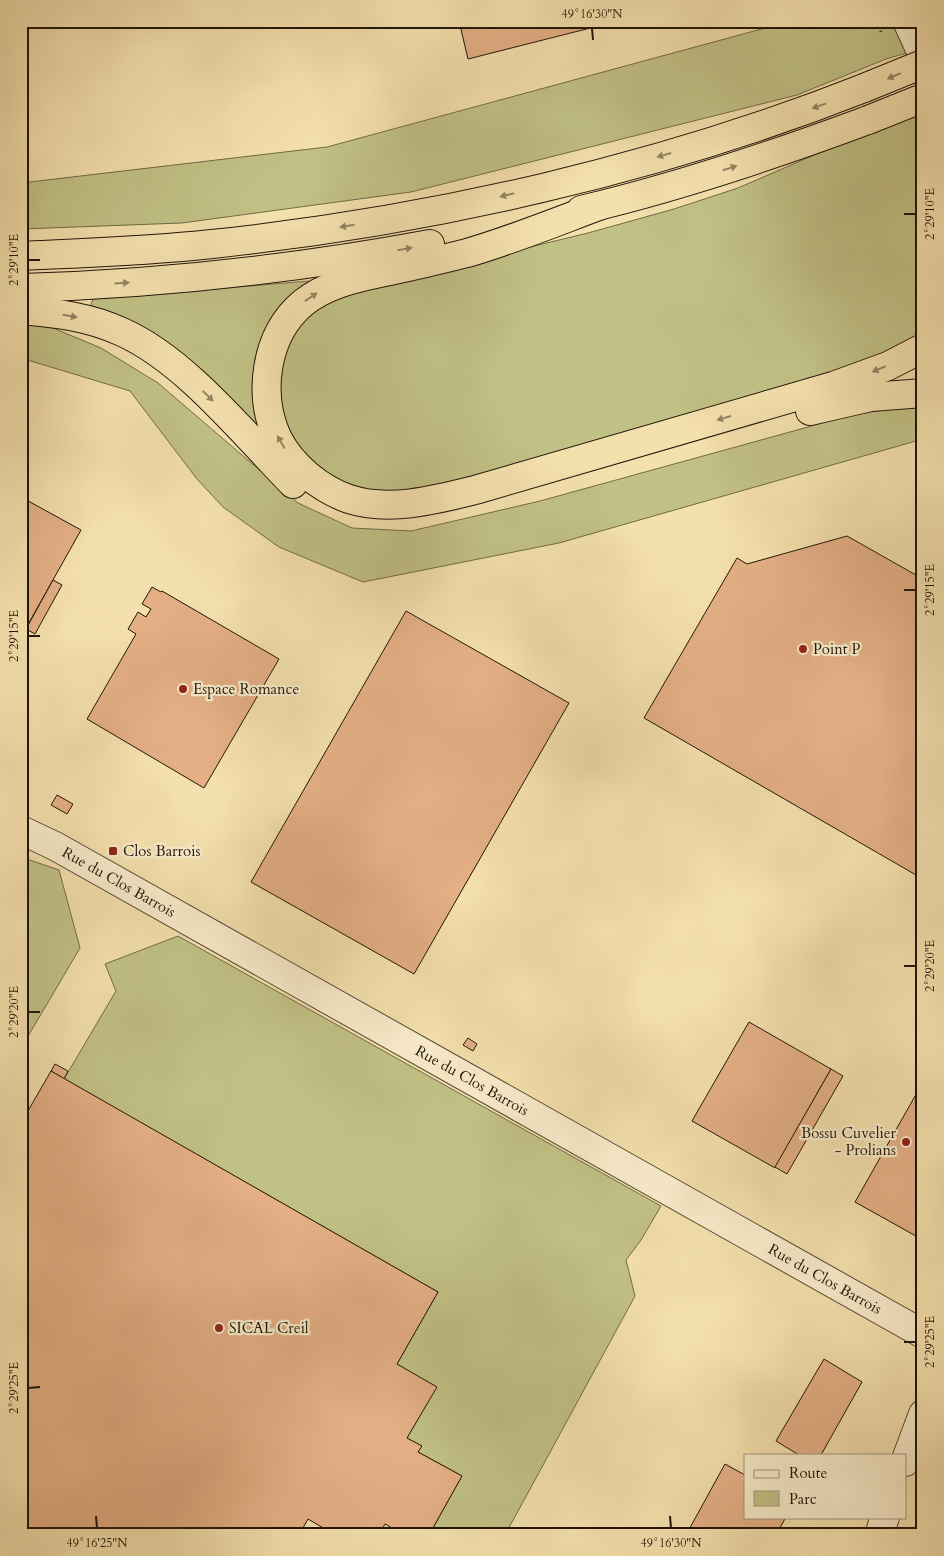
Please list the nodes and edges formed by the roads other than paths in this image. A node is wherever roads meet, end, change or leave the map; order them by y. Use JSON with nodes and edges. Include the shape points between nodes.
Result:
{"nodes":[{"id":1,"x":907,"y":21,"type":"edge"},
{"id":2,"x":923,"y":56,"type":"edge"},
{"id":3,"x":923,"y":64,"type":"edge"},
{"id":4,"x":923,"y":98,"type":"edge"},
{"id":5,"x":599,"y":206,"type":"junction"},
{"id":6,"x":21,"y":256,"type":"edge"},
{"id":7,"x":21,"y":288,"type":"edge"},
{"id":8,"x":21,"y":310,"type":"edge"},
{"id":9,"x":923,"y":348,"type":"edge"},
{"id":10,"x":923,"y":393,"type":"edge"},
{"id":11,"x":21,"y":830,"type":"edge"},
{"id":12,"x":923,"y":1334,"type":"edge"},
{"id":13,"x":923,"y":1414,"type":"edge"},
{"id":14,"x":906,"y":1459,"type":"edge"}],
"edges":[{"from":1,"to":2,"type":"street"},
{"from":3,"to":6,"type":"highway","one_way":true,"bridge":true,"via":[[796,114],[662,156],[422,214],[211,244]]},
{"from":5,"to":4,"type":"highway","one_way":true,"bridge":true,"via":[[772,155]]},
{"from":7,"to":5,"type":"highway","one_way":true,"via":[[180,279],[311,263],[464,238]]},
{"from":9,"to":5,"type":"highway","one_way":true,"via":[[888,366],[833,386],[440,498],[393,504],[349,499],[317,483],[289,455],[270,416],[268,364],[286,322],[302,304],[344,282],[470,252]]},
{"from":8,"to":10,"type":"highway","one_way":true,"via":[[79,318],[137,339],[194,383],[308,498],[337,511],[374,518],[412,517],[446,511],[838,404],[887,395]]},
{"from":11,"to":12,"type":"street","name":"Rue du Clos Barrois","via":[[55,846]]},
{"from":13,"to":14,"type":"street"}]}
